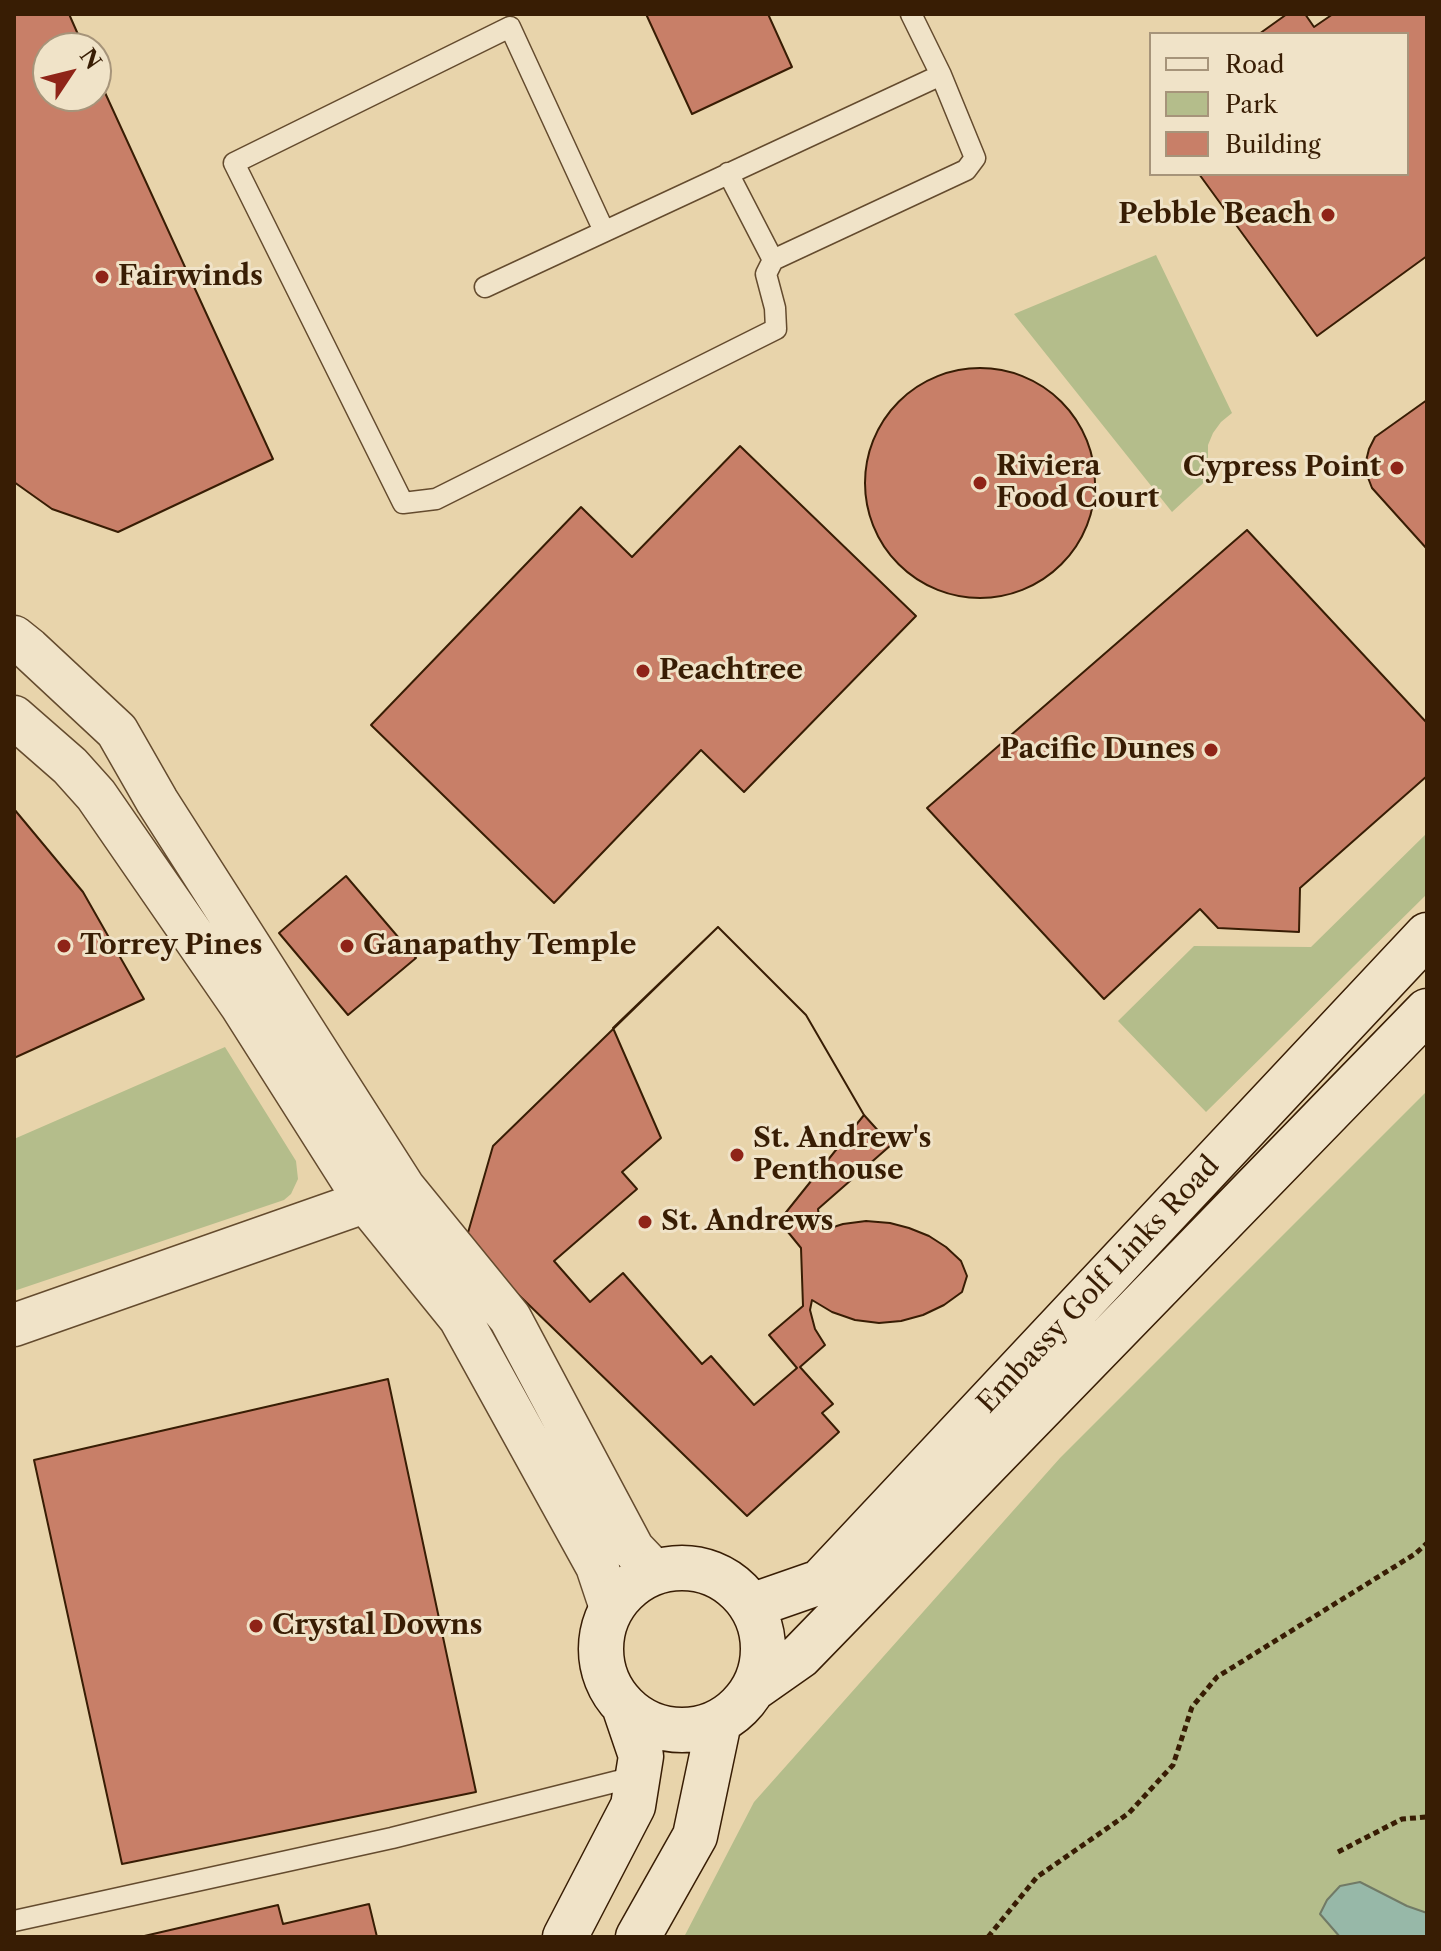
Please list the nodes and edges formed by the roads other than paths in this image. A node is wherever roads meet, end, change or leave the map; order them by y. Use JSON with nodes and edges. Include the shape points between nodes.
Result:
{"nodes":[{"id":1,"x":911,"y":14,"type":"edge"},
{"id":2,"x":941,"y":75,"type":"junction"},
{"id":3,"x":728,"y":173,"type":"junction"},
{"id":4,"x":604,"y":231,"type":"junction"},
{"id":5,"x":773,"y":260,"type":"junction"},
{"id":6,"x":485,"y":287,"type":"dead end"},
{"id":7,"x":14,"y":637,"type":"edge"},
{"id":8,"x":14,"y":717,"type":"edge"},
{"id":9,"x":1427,"y":935,"type":"edge"},
{"id":10,"x":1427,"y":1011,"type":"edge"},
{"id":11,"x":385,"y":1195,"type":"junction"},
{"id":12,"x":14,"y":1325,"type":"edge"},
{"id":13,"x":655,"y":1572,"type":"junction"},
{"id":14,"x":751,"y":1606,"type":"junction"},
{"id":15,"x":611,"y":1608,"type":"junction"},
{"id":16,"x":753,"y":1689,"type":"junction"},
{"id":17,"x":624,"y":1706,"type":"junction"},
{"id":18,"x":719,"y":1722,"type":"junction"},
{"id":19,"x":638,"y":1776,"type":"junction"},
{"id":20,"x":14,"y":1921,"type":"edge"},
{"id":21,"x":565,"y":1937,"type":"edge"},
{"id":22,"x":638,"y":1937,"type":"edge"}],
"edges":[{"from":1,"to":2,"type":"lane"},
{"from":2,"to":3,"type":"lane"},
{"from":2,"to":5,"type":"lane","via":[[975,158],[966,170]]},
{"from":3,"to":4,"type":"lane"},
{"from":3,"to":5,"type":"lane"},
{"from":4,"to":5,"type":"lane","via":[[510,27],[234,163],[403,503],[436,499],[776,329],[766,274]]},
{"from":4,"to":6,"type":"lane"},
{"from":7,"to":11,"type":"street","via":[[117,731]]},
{"from":8,"to":11,"type":"street","via":[[96,795],[241,1005]]},
{"from":9,"to":14,"type":"street","name":"Embassy Golf Links Road","via":[[820,1582]]},
{"from":10,"to":16,"type":"street","name":"Embassy Golf Links Road","via":[[800,1656]]},
{"from":11,"to":12,"type":"street"},
{"from":11,"to":13,"type":"street","via":[[510,1318],[633,1549]]},
{"from":11,"to":15,"type":"street","via":[[460,1318],[597,1566]]},
{"from":13,"to":14,"type":"street","via":[[680,1567],[709,1571],[733,1585]]},
{"from":13,"to":15,"type":"street","via":[[629,1586]]},
{"from":14,"to":16,"type":"street","via":[[764,1648]]},
{"from":15,"to":17,"type":"street","via":[[602,1633],[602,1659],[609,1684]]},
{"from":16,"to":18,"type":"street"},
{"from":17,"to":18,"type":"street","via":[[669,1729]]},
{"from":17,"to":19,"type":"street","via":[[641,1756]]},
{"from":18,"to":22,"type":"street","via":[[695,1836]]},
{"from":19,"to":20,"type":"lane","via":[[392,1838]]},
{"from":19,"to":21,"type":"street","via":[[633,1806]]}]}
